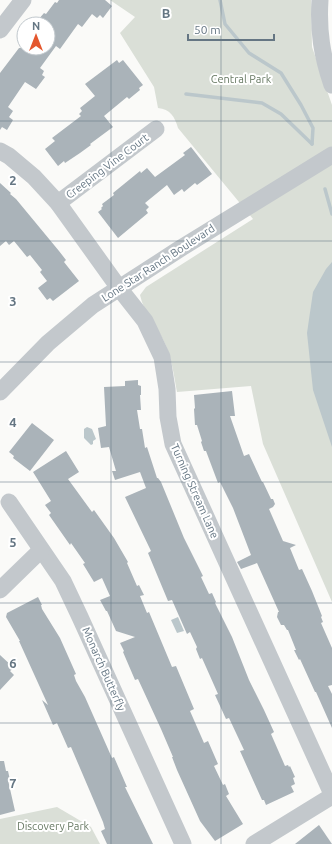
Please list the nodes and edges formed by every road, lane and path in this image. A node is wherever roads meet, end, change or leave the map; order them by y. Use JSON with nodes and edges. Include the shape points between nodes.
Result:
{"nodes":[{"id":1,"x":23,"y":0,"type":"edge"},
{"id":2,"x":320,"y":0,"type":"edge"},
{"id":3,"x":0,"y":30,"type":"edge"},
{"id":4,"x":332,"y":85,"type":"edge"},
{"id":5,"x":156,"y":129,"type":"dead end"},
{"id":6,"x":0,"y":151,"type":"edge"},
{"id":7,"x":332,"y":155,"type":"edge"},
{"id":8,"x":58,"y":203,"type":"junction"},
{"id":9,"x":118,"y":288,"type":"junction"},
{"id":10,"x":0,"y":392,"type":"edge"},
{"id":11,"x":9,"y":502,"type":"dead end"},
{"id":12,"x":41,"y":550,"type":"junction"},
{"id":13,"x":0,"y":590,"type":"edge"},
{"id":14,"x":332,"y":795,"type":"edge"},
{"id":15,"x":183,"y":844,"type":"edge"},
{"id":16,"x":254,"y":844,"type":"edge"}],
"edges":[{"from":1,"to":3,"type":"street"},
{"from":2,"to":4,"type":"street","via":[[324,61]]},
{"from":5,"to":8,"type":"street","name":"Creeping Vine Court"},
{"from":6,"to":8,"type":"street","name":"Turning Stream Lane","via":[[34,177]]},
{"from":7,"to":9,"type":"street","name":"Lone Star Ranch Boulevard"},
{"from":8,"to":9,"type":"street","name":"Turning Stream Lane"},
{"from":9,"to":10,"type":"street","name":"Lone Star Ranch Boulevard","via":[[93,305],[48,343]]},
{"from":9,"to":14,"type":"street","name":"Turning Stream Lane","via":[[145,321],[162,357],[173,444]]},
{"from":11,"to":12,"type":"street","name":"Monarch Butterfly"},
{"from":12,"to":13,"type":"street"},
{"from":12,"to":15,"type":"street","name":"Monarch Butterfly","via":[[63,581]]},
{"from":14,"to":16,"type":"street"}]}
